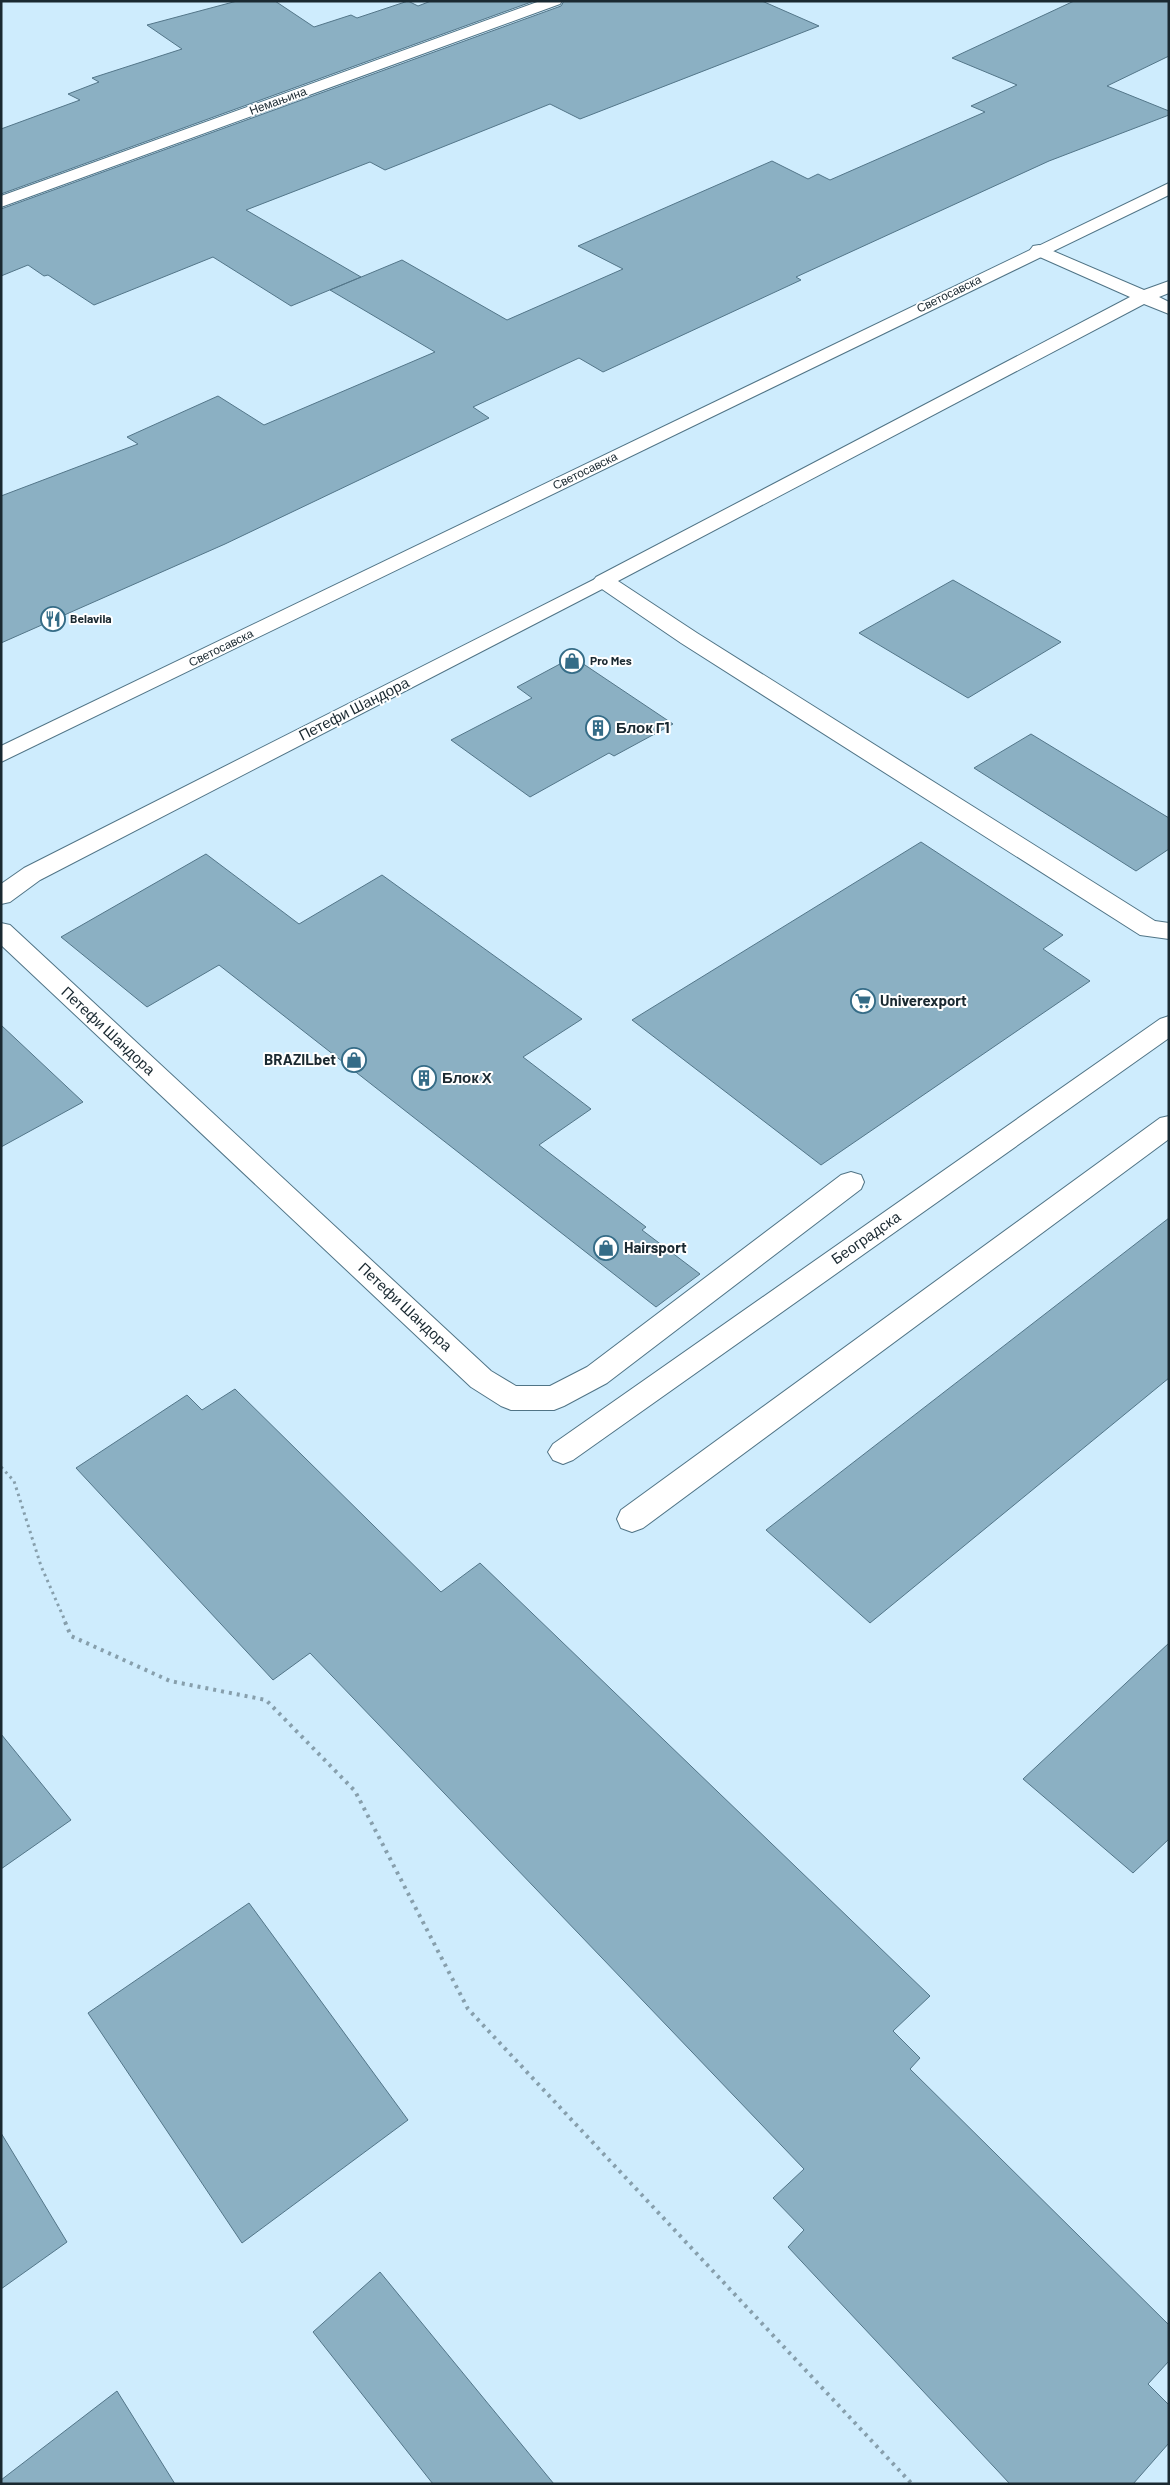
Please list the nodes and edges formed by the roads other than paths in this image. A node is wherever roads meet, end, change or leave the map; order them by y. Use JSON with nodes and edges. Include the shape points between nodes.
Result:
{"nodes":[{"id":1,"x":555,"y":1,"type":"edge"},
{"id":2,"x":1169,"y":188,"type":"edge"},
{"id":3,"x":1,"y":202,"type":"edge"},
{"id":4,"x":1039,"y":250,"type":"junction"},
{"id":5,"x":1169,"y":286,"type":"edge"},
{"id":6,"x":1144,"y":297,"type":"junction"},
{"id":7,"x":1169,"y":309,"type":"edge"},
{"id":8,"x":603,"y":580,"type":"junction"},
{"id":9,"x":1,"y":755,"type":"edge"},
{"id":10,"x":1,"y":896,"type":"edge"},
{"id":11,"x":1,"y":931,"type":"edge"},
{"id":12,"x":1169,"y":931,"type":"edge"},
{"id":13,"x":1169,"y":1025,"type":"edge"},
{"id":14,"x":1169,"y":1125,"type":"edge"},
{"id":15,"x":851,"y":1182,"type":"dead end"},
{"id":16,"x":563,"y":1452,"type":"dead end"},
{"id":17,"x":632,"y":1519,"type":"dead end"}],
"edges":[{"from":1,"to":3,"type":"street","name":"Немањина"},
{"from":2,"to":4,"type":"street","name":"Светосавска"},
{"from":4,"to":6,"type":"street"},
{"from":4,"to":9,"type":"street","name":"Светосавска"},
{"from":5,"to":6,"type":"street","name":"Петефи Шандора"},
{"from":6,"to":7,"type":"street"},
{"from":6,"to":8,"type":"street","name":"Петефи Шандора"},
{"from":8,"to":10,"type":"street","name":"Петефи Шандора","via":[[32,874]]},
{"from":8,"to":12,"type":"street","via":[[688,638],[1149,929]]},
{"from":11,"to":15,"type":"street","name":"Петефи Шандора","via":[[481,1379],[511,1398],[554,1398],[597,1375]]},
{"from":13,"to":16,"type":"street","name":"Београдска"},
{"from":14,"to":17,"type":"street"}]}
